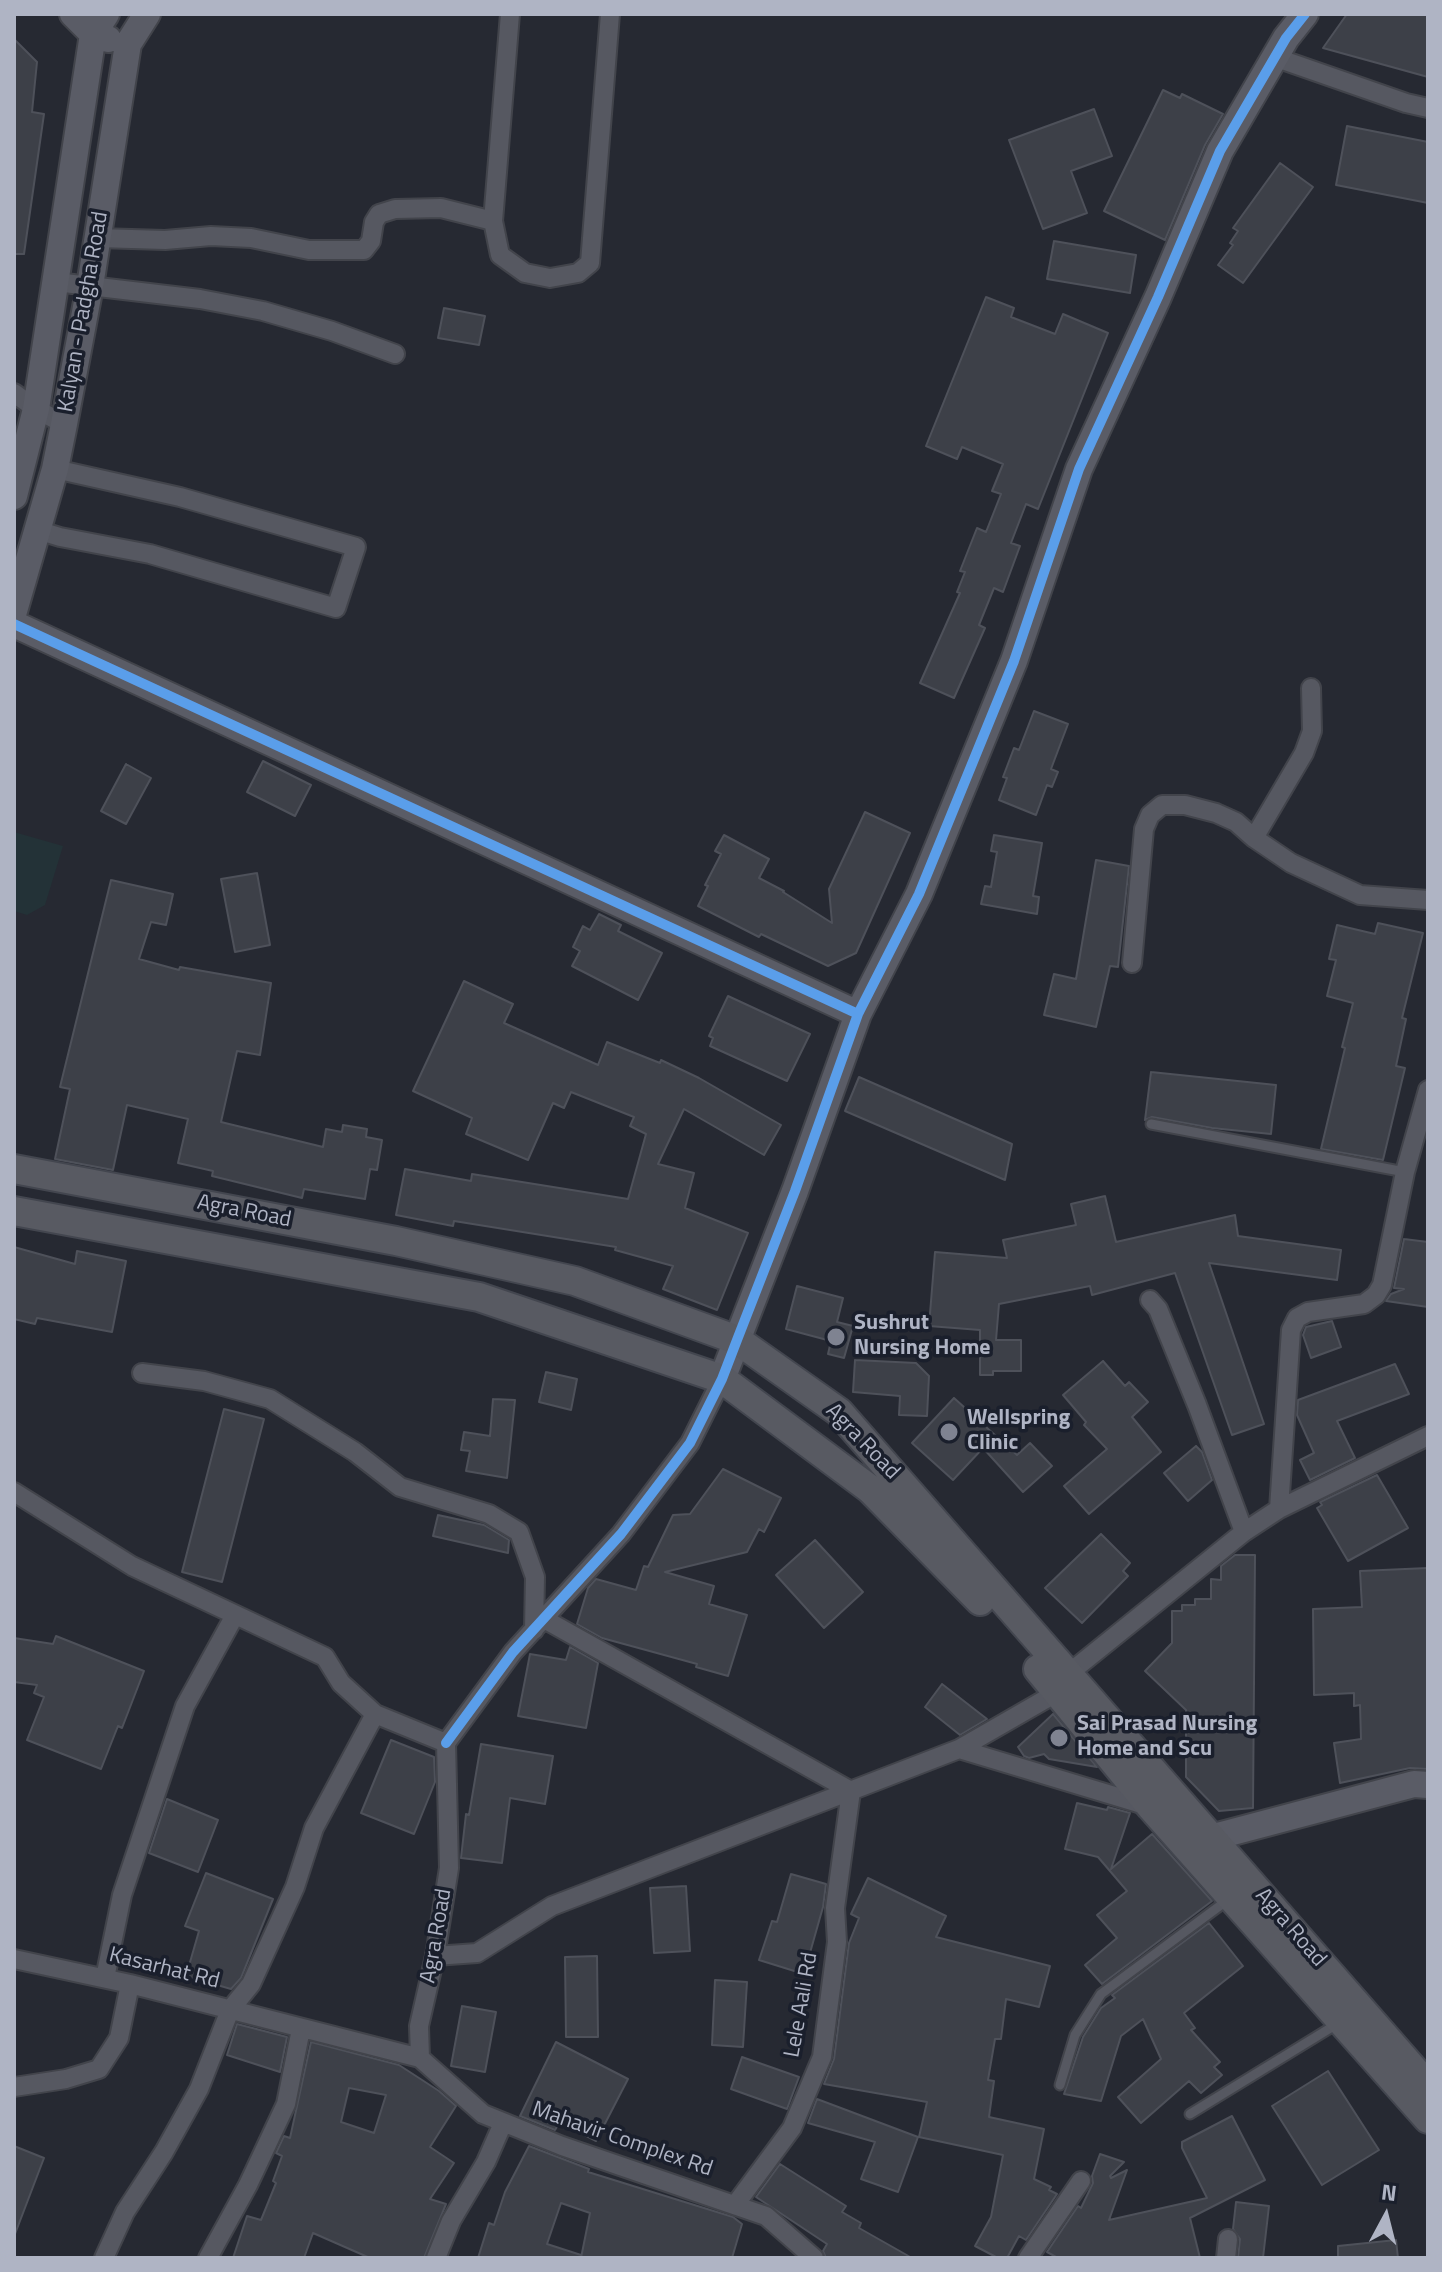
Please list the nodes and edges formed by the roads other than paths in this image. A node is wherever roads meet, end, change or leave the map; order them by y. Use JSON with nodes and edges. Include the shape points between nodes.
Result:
{"nodes":[{"id":1,"x":73,"y":14,"type":"edge"},
{"id":2,"x":147,"y":14,"type":"edge"},
{"id":3,"x":510,"y":14,"type":"edge"},
{"id":4,"x":610,"y":14,"type":"edge"},
{"id":5,"x":1305,"y":14,"type":"edge"},
{"id":6,"x":100,"y":24,"type":"edge"},
{"id":7,"x":128,"y":44,"type":"junction"},
{"id":8,"x":1274,"y":57,"type":"junction"},
{"id":9,"x":1428,"y":108,"type":"edge"},
{"id":10,"x":493,"y":221,"type":"junction"},
{"id":11,"x":98,"y":238,"type":"junction"},
{"id":12,"x":56,"y":282,"type":"junction"},
{"id":13,"x":90,"y":286,"type":"junction"},
{"id":14,"x":395,"y":354,"type":"dead end"},
{"id":15,"x":14,"y":393,"type":"edge"},
{"id":16,"x":36,"y":409,"type":"junction"},
{"id":17,"x":64,"y":424,"type":"junction"},
{"id":18,"x":55,"y":469,"type":"junction"},
{"id":19,"x":14,"y":496,"type":"edge"},
{"id":20,"x":37,"y":530,"type":"junction"},
{"id":21,"x":14,"y":611,"type":"edge"},
{"id":22,"x":14,"y":624,"type":"edge"},
{"id":23,"x":1311,"y":688,"type":"dead end"},
{"id":24,"x":1254,"y":838,"type":"junction"},
{"id":25,"x":1428,"y":900,"type":"edge"},
{"id":26,"x":1132,"y":963,"type":"dead end"},
{"id":27,"x":858,"y":1014,"type":"junction"},
{"id":28,"x":1428,"y":1090,"type":"edge"},
{"id":29,"x":1151,"y":1124,"type":"dead end"},
{"id":30,"x":14,"y":1169,"type":"edge"},
{"id":31,"x":1405,"y":1172,"type":"junction"},
{"id":32,"x":14,"y":1211,"type":"edge"},
{"id":33,"x":1150,"y":1300,"type":"dead end"},
{"id":34,"x":737,"y":1340,"type":"junction"},
{"id":35,"x":142,"y":1373,"type":"dead end"},
{"id":36,"x":722,"y":1379,"type":"junction"},
{"id":37,"x":1428,"y":1436,"type":"edge"},
{"id":38,"x":14,"y":1492,"type":"edge"},
{"id":39,"x":1279,"y":1509,"type":"junction"},
{"id":40,"x":1244,"y":1532,"type":"junction"},
{"id":41,"x":235,"y":1615,"type":"junction"},
{"id":42,"x":539,"y":1624,"type":"junction"},
{"id":43,"x":1063,"y":1683,"type":"junction"},
{"id":44,"x":375,"y":1714,"type":"junction"},
{"id":45,"x":446,"y":1743,"type":"junction"},
{"id":46,"x":959,"y":1749,"type":"junction"},
{"id":47,"x":1428,"y":1785,"type":"edge"},
{"id":48,"x":851,"y":1791,"type":"junction"},
{"id":49,"x":1151,"y":1807,"type":"junction"},
{"id":50,"x":1198,"y":1841,"type":"junction"},
{"id":51,"x":1231,"y":1898,"type":"junction"},
{"id":52,"x":435,"y":1956,"type":"junction"},
{"id":53,"x":14,"y":1959,"type":"edge"},
{"id":54,"x":105,"y":1978,"type":"junction"},
{"id":55,"x":130,"y":1984,"type":"junction"},
{"id":56,"x":230,"y":2010,"type":"junction"},
{"id":57,"x":1340,"y":2022,"type":"junction"},
{"id":58,"x":301,"y":2029,"type":"junction"},
{"id":59,"x":420,"y":2058,"type":"junction"},
{"id":60,"x":1060,"y":2085,"type":"dead end"},
{"id":61,"x":1428,"y":2086,"type":"edge"},
{"id":62,"x":14,"y":2087,"type":"edge"},
{"id":63,"x":1190,"y":2114,"type":"dead end"},
{"id":64,"x":1428,"y":2119,"type":"edge"},
{"id":65,"x":503,"y":2123,"type":"junction"},
{"id":66,"x":1081,"y":2181,"type":"dead end"},
{"id":67,"x":735,"y":2205,"type":"junction"},
{"id":68,"x":1228,"y":2239,"type":"dead end"},
{"id":69,"x":104,"y":2258,"type":"edge"},
{"id":70,"x":208,"y":2258,"type":"edge"},
{"id":71,"x":436,"y":2258,"type":"edge"},
{"id":72,"x":814,"y":2258,"type":"edge"},
{"id":73,"x":1028,"y":2258,"type":"edge"},
{"id":74,"x":1226,"y":2258,"type":"edge"}],
"edges":[{"from":1,"to":6,"type":"street"},
{"from":2,"to":7,"type":"street","name":"Kalyan - Padgha Road"},
{"from":3,"to":10,"type":"street"},
{"from":4,"to":10,"type":"street","via":[[590,263],[578,273],[550,278],[525,273],[500,255]]},
{"from":5,"to":8,"type":"street"},
{"from":6,"to":7,"type":"street"},
{"from":6,"to":12,"type":"street","name":"Kalyan - Padgha Road"},
{"from":7,"to":11,"type":"street","name":"Kalyan - Padgha Road"},
{"from":8,"to":9,"type":"street"},
{"from":8,"to":27,"type":"street","via":[[1220,151],[1079,469],[1014,661],[919,894]]},
{"from":10,"to":11,"type":"street","via":[[441,208],[395,209],[379,214],[364,250],[309,250],[211,236]]},
{"from":11,"to":13,"type":"street","name":"Kalyan - Padgha Road"},
{"from":12,"to":13,"type":"street"},
{"from":12,"to":16,"type":"street","name":"Kalyan - Padgha Road"},
{"from":13,"to":14,"type":"street","via":[[263,311]]},
{"from":13,"to":17,"type":"street","name":"Kalyan - Padgha Road"},
{"from":15,"to":16,"type":"street"},
{"from":16,"to":17,"type":"street"},
{"from":16,"to":19,"type":"street","name":"Kalyan - Padgha Road"},
{"from":17,"to":18,"type":"street","name":"Kalyan - Padgha Road"},
{"from":18,"to":20,"type":"street","name":"Kalyan - Padgha Road"},
{"from":18,"to":20,"type":"street","via":[[195,501],[356,547],[336,608],[150,554]]},
{"from":20,"to":21,"type":"street","name":"Kalyan - Padgha Road"},
{"from":22,"to":27,"type":"street"},
{"from":23,"to":24,"type":"street","via":[[1312,731],[1304,753]]},
{"from":24,"to":25,"type":"street","via":[[1291,863],[1360,895]]},
{"from":24,"to":26,"type":"street","via":[[1236,822],[1185,805],[1162,805],[1150,815],[1144,829]]},
{"from":27,"to":34,"type":"street"},
{"from":28,"to":31,"type":"street"},
{"from":29,"to":31,"type":"lane"},
{"from":30,"to":34,"type":"main road","name":"Agra Road","via":[[396,1241],[575,1281]]},
{"from":31,"to":39,"type":"street","via":[[1376,1295],[1364,1304],[1308,1312],[1291,1330]]},
{"from":32,"to":36,"type":"main road","name":"Agra Road","via":[[479,1297]]},
{"from":33,"to":40,"type":"street","via":[[1197,1405]]},
{"from":34,"to":36,"type":"street"},
{"from":34,"to":43,"type":"main road","name":"Agra Road","via":[[839,1412]]},
{"from":35,"to":42,"type":"street","via":[[204,1381],[270,1399],[400,1487],[489,1514],[519,1532],[535,1577]]},
{"from":36,"to":42,"type":"street","via":[[690,1443],[621,1534]]},
{"from":36,"to":43,"type":"main road","name":"Agra Road","via":[[870,1489]]},
{"from":37,"to":39,"type":"street"},
{"from":38,"to":41,"type":"street","via":[[132,1566]]},
{"from":39,"to":40,"type":"street"},
{"from":40,"to":43,"type":"street"},
{"from":41,"to":44,"type":"street","via":[[325,1657],[341,1683]]},
{"from":41,"to":54,"type":"street","via":[[185,1706],[122,1895]]},
{"from":42,"to":45,"type":"street"},
{"from":42,"to":48,"type":"street"},
{"from":43,"to":46,"type":"street"},
{"from":43,"to":49,"type":"main road","name":"Agra Road"},
{"from":43,"to":50,"type":"main road","name":"Agra Road"},
{"from":44,"to":45,"type":"street"},
{"from":44,"to":56,"type":"street","via":[[314,1828],[295,1887],[251,1984]]},
{"from":45,"to":52,"type":"street","name":"Agra Road","via":[[449,1868]]},
{"from":46,"to":48,"type":"street"},
{"from":46,"to":49,"type":"street"},
{"from":47,"to":50,"type":"street","via":[[1414,1784]]},
{"from":48,"to":52,"type":"street","via":[[552,1906],[477,1953]]},
{"from":48,"to":67,"type":"street","name":"Lele Aali Rd","via":[[822,2057],[792,2128]]},
{"from":49,"to":50,"type":"main road","name":"Agra Road"},
{"from":50,"to":51,"type":"main road","name":"Agra Road"},
{"from":50,"to":61,"type":"main road","name":"Agra Road"},
{"from":51,"to":57,"type":"main road","name":"Agra Road"},
{"from":51,"to":60,"type":"lane","via":[[1101,1994],[1075,2035]]},
{"from":52,"to":59,"type":"street","name":"Agra Road","via":[[419,2026]]},
{"from":53,"to":54,"type":"street","name":"Kasarhat Rd"},
{"from":54,"to":55,"type":"street","name":"Kasarhat Rd"},
{"from":55,"to":56,"type":"street","name":"Kasarhat Rd"},
{"from":55,"to":62,"type":"street","via":[[119,2038],[99,2069]]},
{"from":56,"to":58,"type":"street","name":"Kasarhat Rd"},
{"from":56,"to":69,"type":"street","via":[[199,2089],[125,2212]]},
{"from":57,"to":63,"type":"lane"},
{"from":57,"to":64,"type":"main road","name":"Agra Road"},
{"from":58,"to":59,"type":"street","name":"Kasarhat Rd"},
{"from":58,"to":70,"type":"street","via":[[286,2104]]},
{"from":59,"to":65,"type":"street","name":"Mahavir Complex Rd","via":[[483,2114]]},
{"from":65,"to":67,"type":"street","name":"Mahavir Complex Rd"},
{"from":65,"to":71,"type":"street"},
{"from":66,"to":73,"type":"street"},
{"from":67,"to":72,"type":"street","name":"Mahavir Complex Rd","via":[[766,2216]]},
{"from":68,"to":74,"type":"street"}]}
